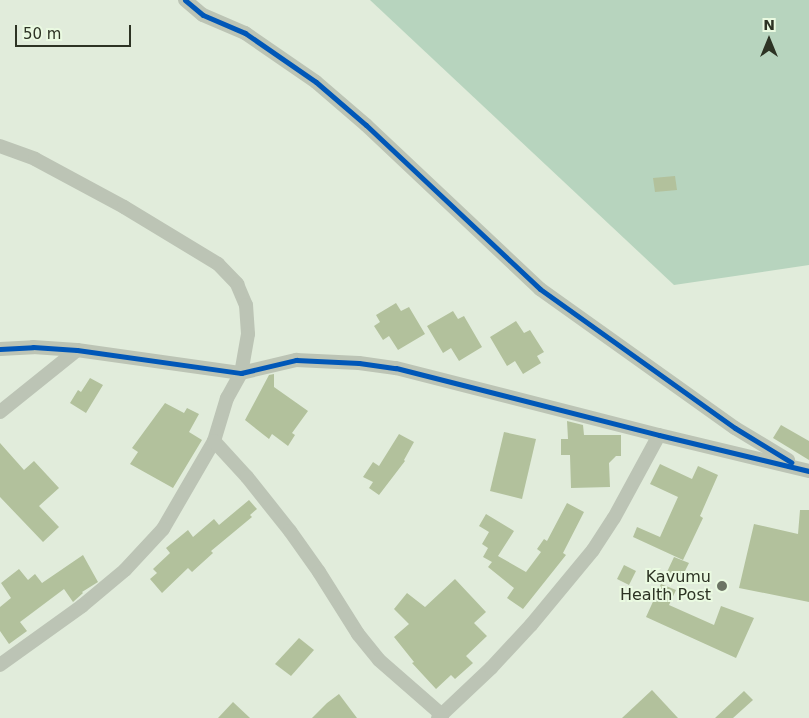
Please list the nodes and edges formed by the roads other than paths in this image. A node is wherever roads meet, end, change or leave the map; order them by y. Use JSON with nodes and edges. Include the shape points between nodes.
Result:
{"nodes":[{"id":1,"x":185,"y":0,"type":"edge"},
{"id":2,"x":0,"y":146,"type":"edge"},
{"id":3,"x":0,"y":349,"type":"edge"},
{"id":4,"x":77,"y":350,"type":"junction"},
{"id":5,"x":241,"y":373,"type":"junction"},
{"id":6,"x":0,"y":412,"type":"edge"},
{"id":7,"x":659,"y":435,"type":"junction"},
{"id":8,"x":214,"y":441,"type":"junction"},
{"id":9,"x":804,"y":469,"type":"edge"},
{"id":10,"x":0,"y":665,"type":"edge"},
{"id":11,"x":440,"y":716,"type":"edge"}],
"edges":[{"from":1,"to":9,"type":"street","via":[[203,15],[252,38],[316,82],[540,289],[735,428]]},
{"from":2,"to":5,"type":"street","via":[[34,159],[75,181],[218,264],[237,284],[246,306],[248,334]]},
{"from":3,"to":4,"type":"street"},
{"from":4,"to":5,"type":"street"},
{"from":4,"to":6,"type":"street"},
{"from":5,"to":7,"type":"street","via":[[296,360],[396,368]]},
{"from":5,"to":8,"type":"street","via":[[227,398]]},
{"from":7,"to":9,"type":"street"},
{"from":7,"to":11,"type":"street","via":[[593,550],[531,625]]},
{"from":8,"to":10,"type":"street","via":[[163,528],[125,570],[82,606]]},
{"from":8,"to":11,"type":"street","via":[[290,531],[358,634],[379,660]]}]}
